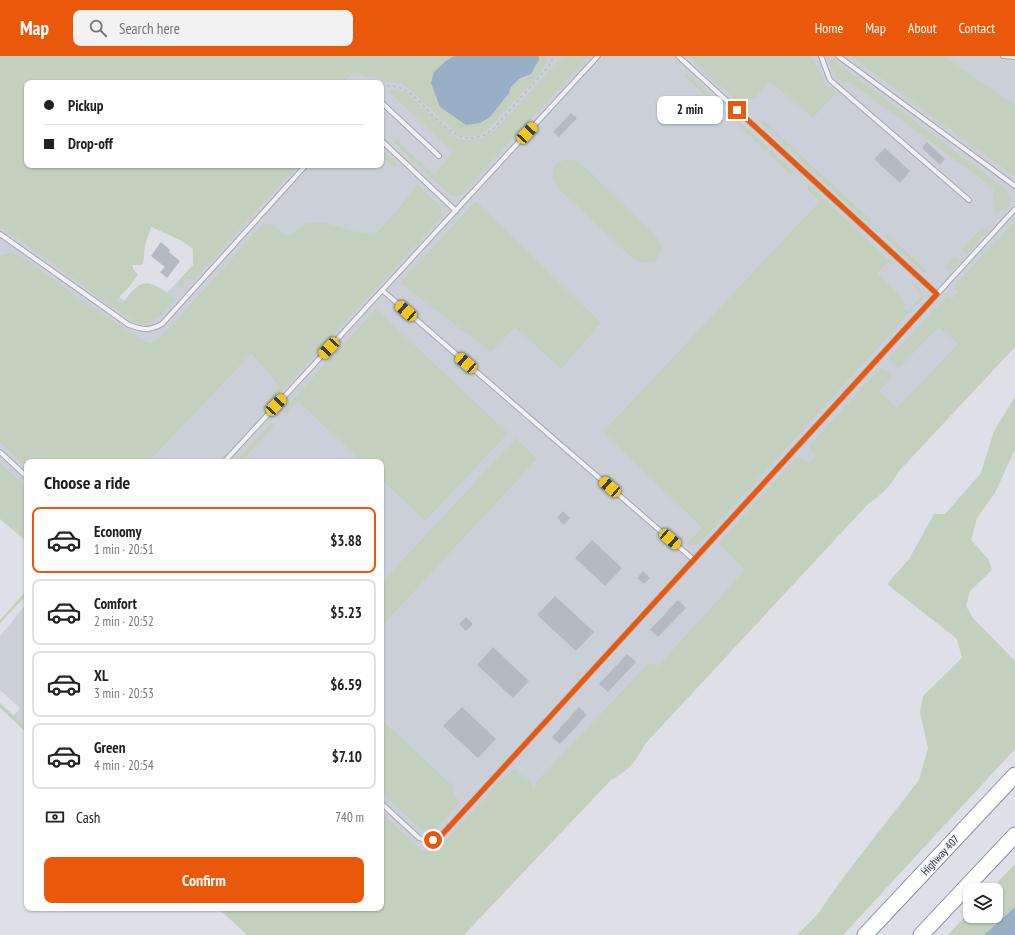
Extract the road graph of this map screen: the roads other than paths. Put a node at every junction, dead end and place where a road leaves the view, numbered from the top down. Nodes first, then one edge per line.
1 (598, 56) edge
2 (678, 56) edge
3 (821, 56) edge
4 (838, 56) edge
5 (1003, 56) edge
6 (1015, 57) edge
7 (384, 105) edge
8 (384, 143) edge
9 (439, 156) dead end
10 (303, 168) edge
11 (1015, 186) edge
12 (969, 200) dead end
13 (1015, 209) edge
14 (456, 210) junction
15 (0, 234) edge
16 (382, 290) junction
17 (937, 294) junction
18 (0, 452) edge
19 (227, 459) edge
20 (24, 474) edge
21 (694, 560) junction
22 (1015, 775) edge
23 (384, 806) edge
24 (1015, 835) edge
25 (865, 935) edge
26 (922, 935) edge

1 - 14 lane
2 - 17 lane
3 - 12 lane
4 - 11 lane
5 - 6 lane
7 - 9 lane
8 - 14 lane
10 - 15 lane
13 - 17 lane
14 - 16 lane
16 - 19 lane
16 - 21 lane
17 - 21 lane
18 - 20 lane
21 - 23 lane
22 - 25 highway, Highway 407
24 - 26 highway

